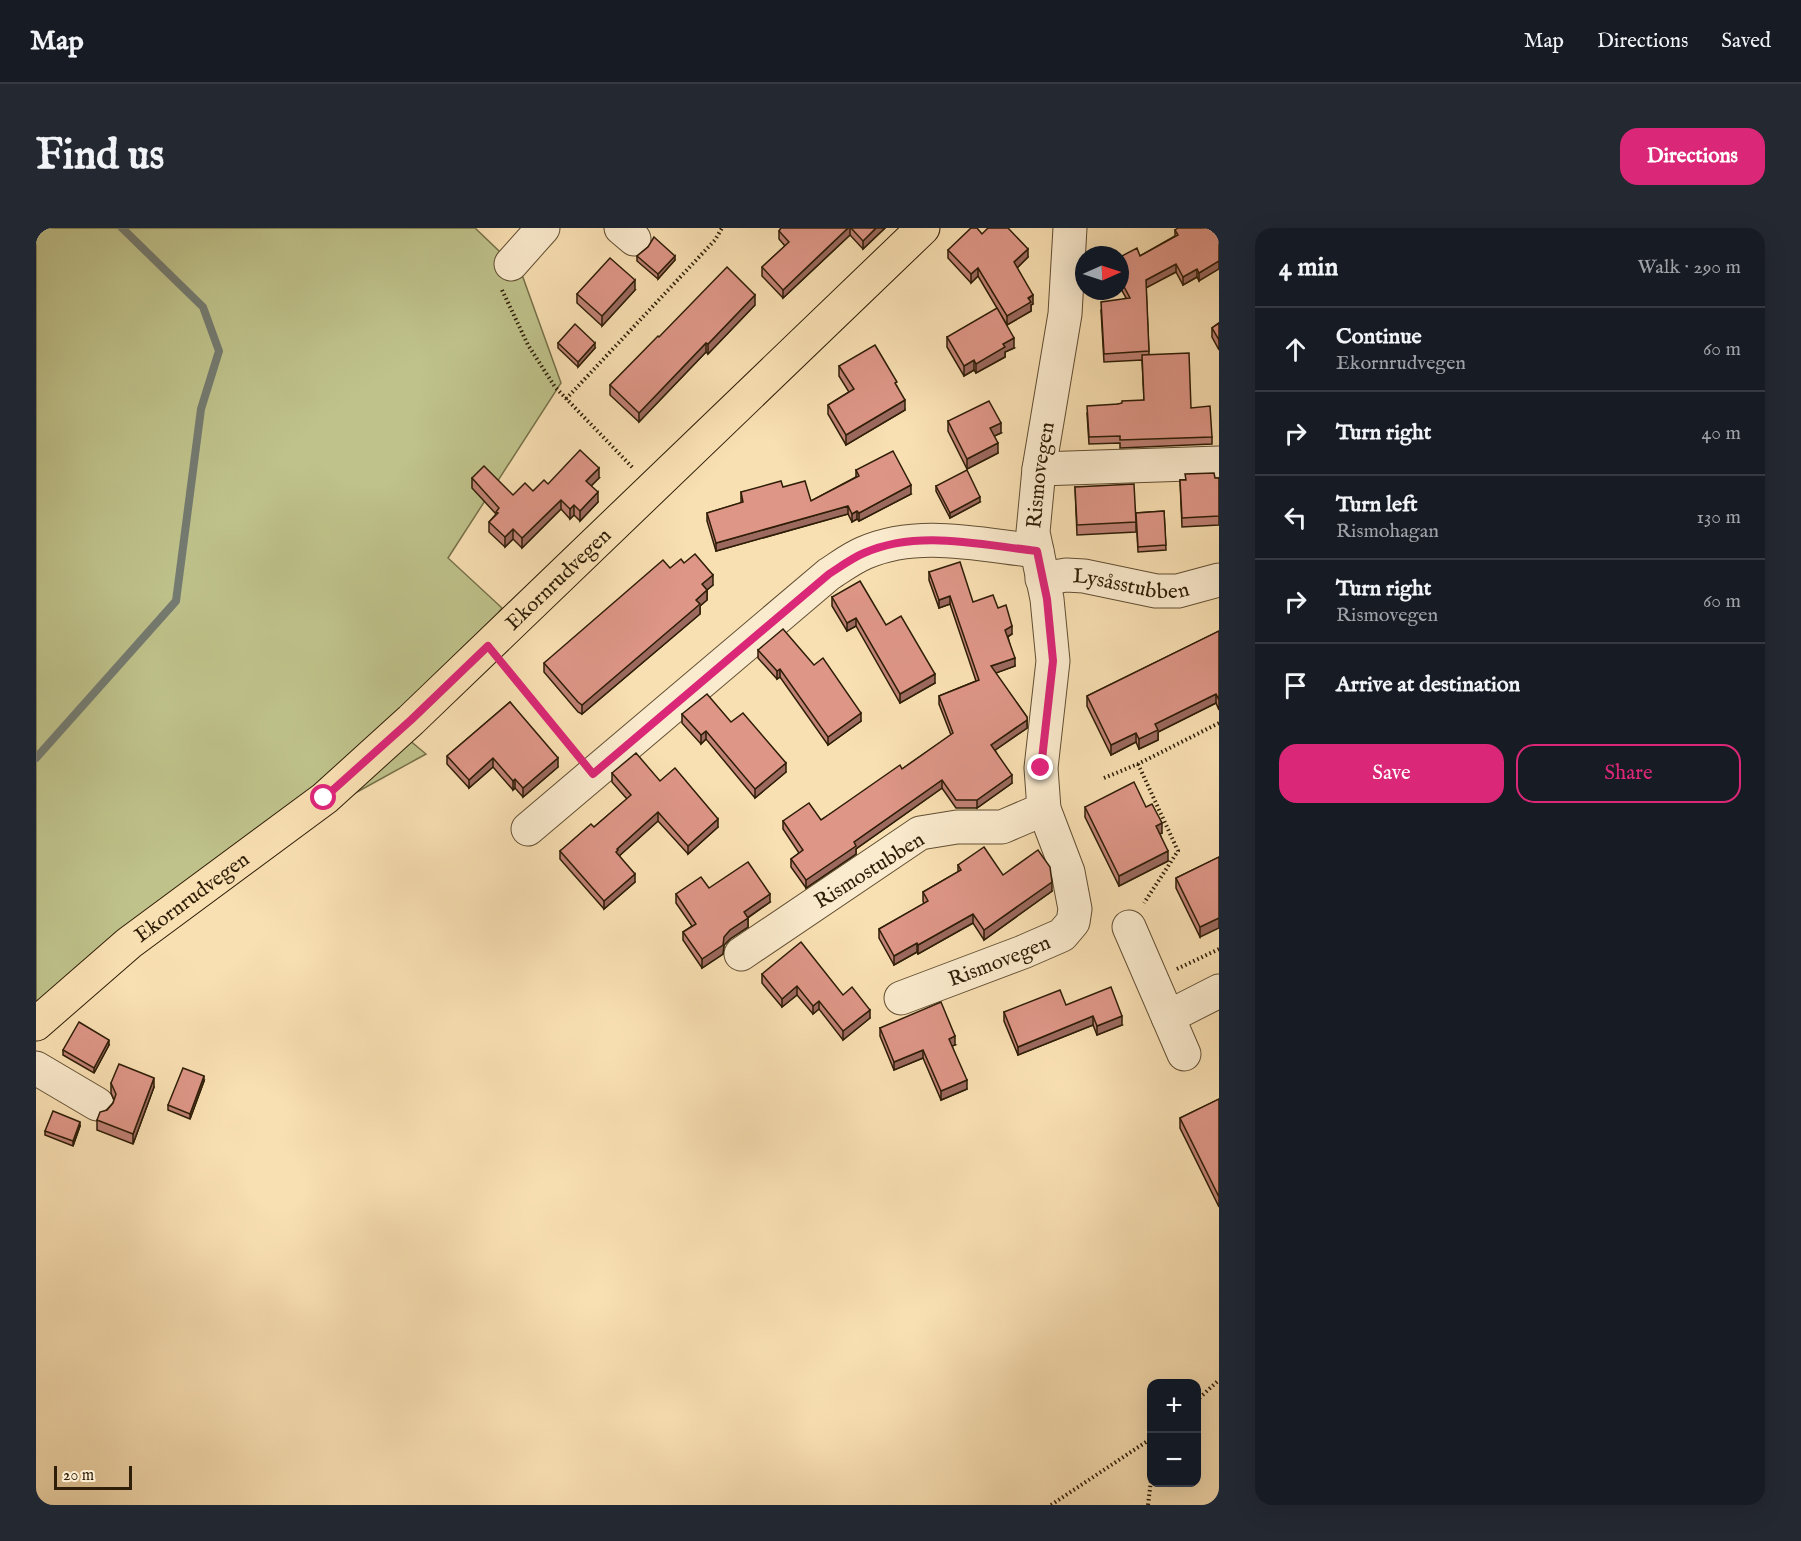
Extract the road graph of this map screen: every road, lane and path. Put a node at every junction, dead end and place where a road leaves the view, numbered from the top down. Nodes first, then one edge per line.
1 (543, 228) edge
2 (722, 228) edge
3 (923, 228) edge
4 (1070, 228) edge
5 (511, 264) joint
6 (566, 399) junction
7 (1219, 463) edge
8 (1039, 469) junction
9 (652, 488) junction
10 (1040, 565) junction
11 (1219, 580) edge
12 (488, 646) junction
13 (1219, 723) edge
14 (1138, 764) junction
15 (593, 774) junction
16 (1104, 778) dead end
17 (1044, 809) junction
18 (528, 829) dead end
19 (1129, 927) joint
20 (1219, 949) edge
21 (741, 954) dead end
22 (1152, 981) junction
23 (1219, 991) edge
24 (901, 998) dead end
25 (1168, 1017) junction
26 (36, 1024) edge
27 (1184, 1054) dead end
28 (36, 1068) edge
29 (97, 1104) dead end
30 (1219, 1380) edge
31 (1201, 1397) edge
32 (1147, 1441) edge
33 (1150, 1487) edge
34 (1052, 1505) edge
35 (1148, 1505) edge

1 - 5 street
2 - 6 path
3 - 9 main road, Ekornrudvegen
4 - 8 street, Rismovegen
5 - 6 path
6 - 9 path
7 - 8 street
8 - 10 street, Rismovegen
9 - 12 main road, Ekornrudvegen
10 - 11 street, Lysåsstubben
10 - 15 street, Lysåsstubben
10 - 17 street, Rismovegen
12 - 15 path
12 - 26 main road, Ekornrudvegen
13 - 14 path
14 - 16 path
14 - 19 path
15 - 18 street, Lysåsstubben
17 - 21 street, Rismostubben
17 - 24 street, Rismovegen
19 - 22 street
20 - 22 path
22 - 25 street
23 - 25 street
25 - 27 street
28 - 29 street
30 - 31 path
32 - 34 path
33 - 35 path

